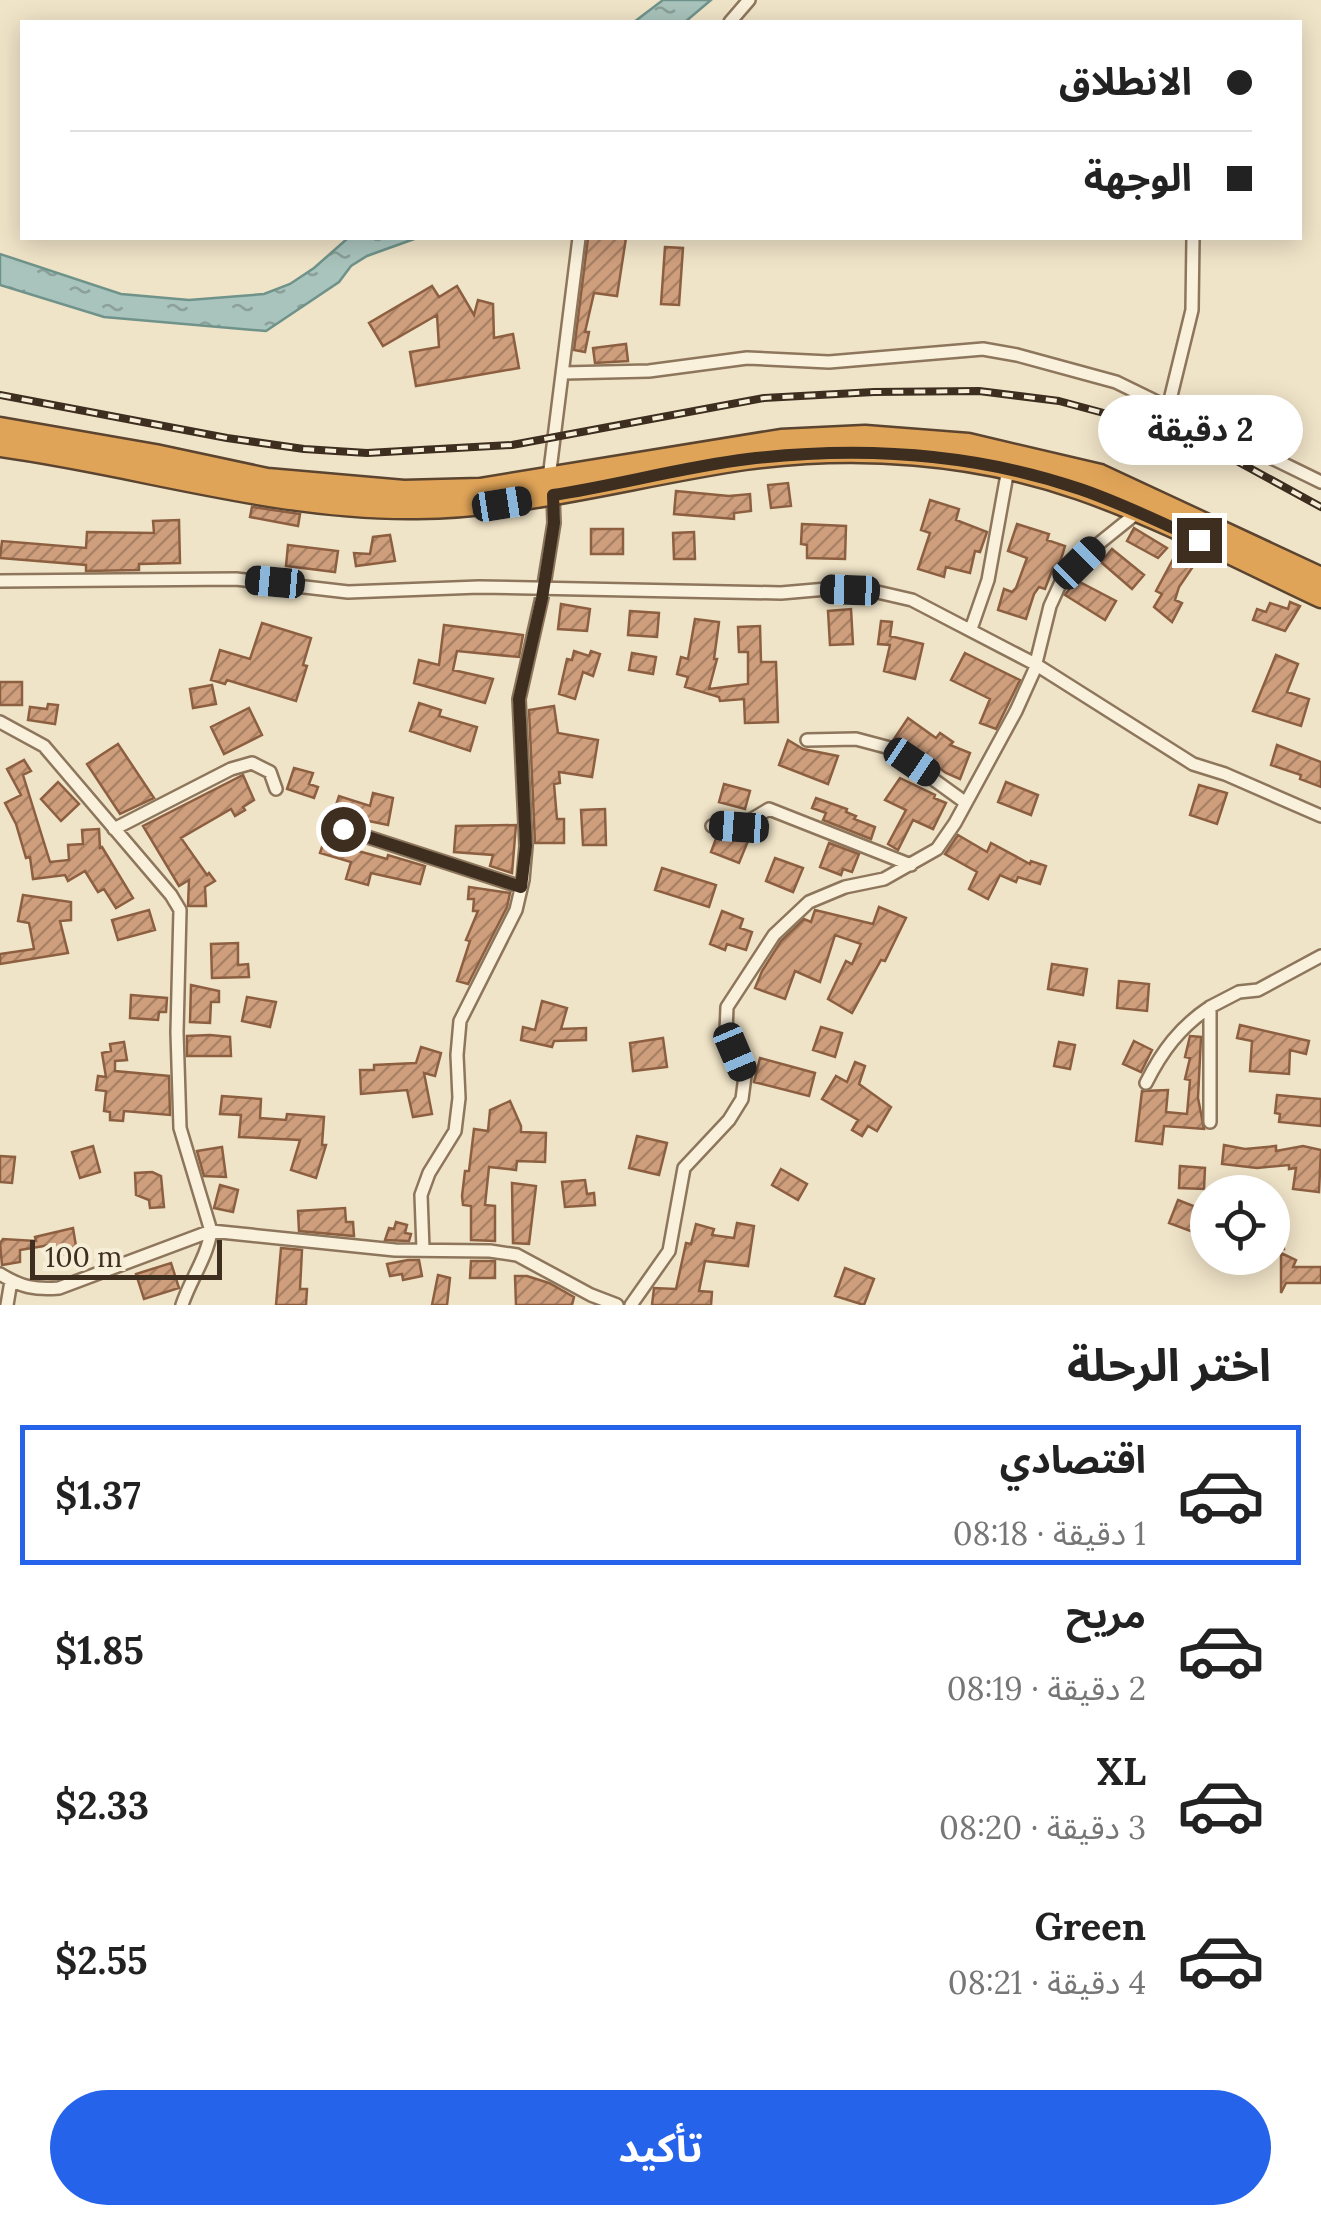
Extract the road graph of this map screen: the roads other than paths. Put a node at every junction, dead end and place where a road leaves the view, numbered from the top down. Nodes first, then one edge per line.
1 (749, 0) edge
2 (732, 20) edge
3 (579, 240) edge
4 (1193, 240) edge
5 (564, 373) junction
6 (1168, 408) junction
7 (0, 428) edge
8 (0, 446) edge
9 (1008, 469) junction
10 (1321, 482) edge
11 (551, 487) junction
12 (1138, 512) junction
13 (1321, 578) edge
14 (0, 581) edge
15 (543, 589) junction
16 (1321, 597) edge
17 (970, 629) junction
18 (1036, 664) junction
19 (0, 722) edge
20 (807, 740) dead end
21 (276, 789) dead end
22 (966, 802) junction
23 (1321, 816) edge
24 (712, 826) dead end
25 (114, 829) junction
26 (343, 829) dead end
27 (911, 865) junction
28 (521, 887) junction
29 (1321, 956) edge
30 (1210, 1007) junction
31 (1146, 1083) dead end
32 (1210, 1122) dead end
33 (210, 1232) junction
34 (423, 1249) junction
35 (6, 1278) edge
36 (7, 1305) edge
37 (182, 1305) edge
38 (617, 1305) edge
39 (632, 1305) edge

1 - 2 street
3 - 5 street
4 - 6 street
5 - 6 street
5 - 11 street
6 - 10 street
7 - 11 highway
8 - 11 highway
9 - 11 highway
9 - 12 highway
9 - 17 street
11 - 13 highway
11 - 15 street
12 - 16 highway
12 - 18 street
14 - 15 street
15 - 17 street
15 - 28 street
17 - 18 street
18 - 22 street
18 - 23 street
19 - 25 street
20 - 22 street
21 - 25 street
22 - 27 street
24 - 27 street
25 - 33 street
26 - 28 street
27 - 39 street
28 - 34 street
29 - 30 street
30 - 31 street
30 - 32 street
33 - 34 street
33 - 35 street
33 - 37 street
34 - 38 street
35 - 36 street

